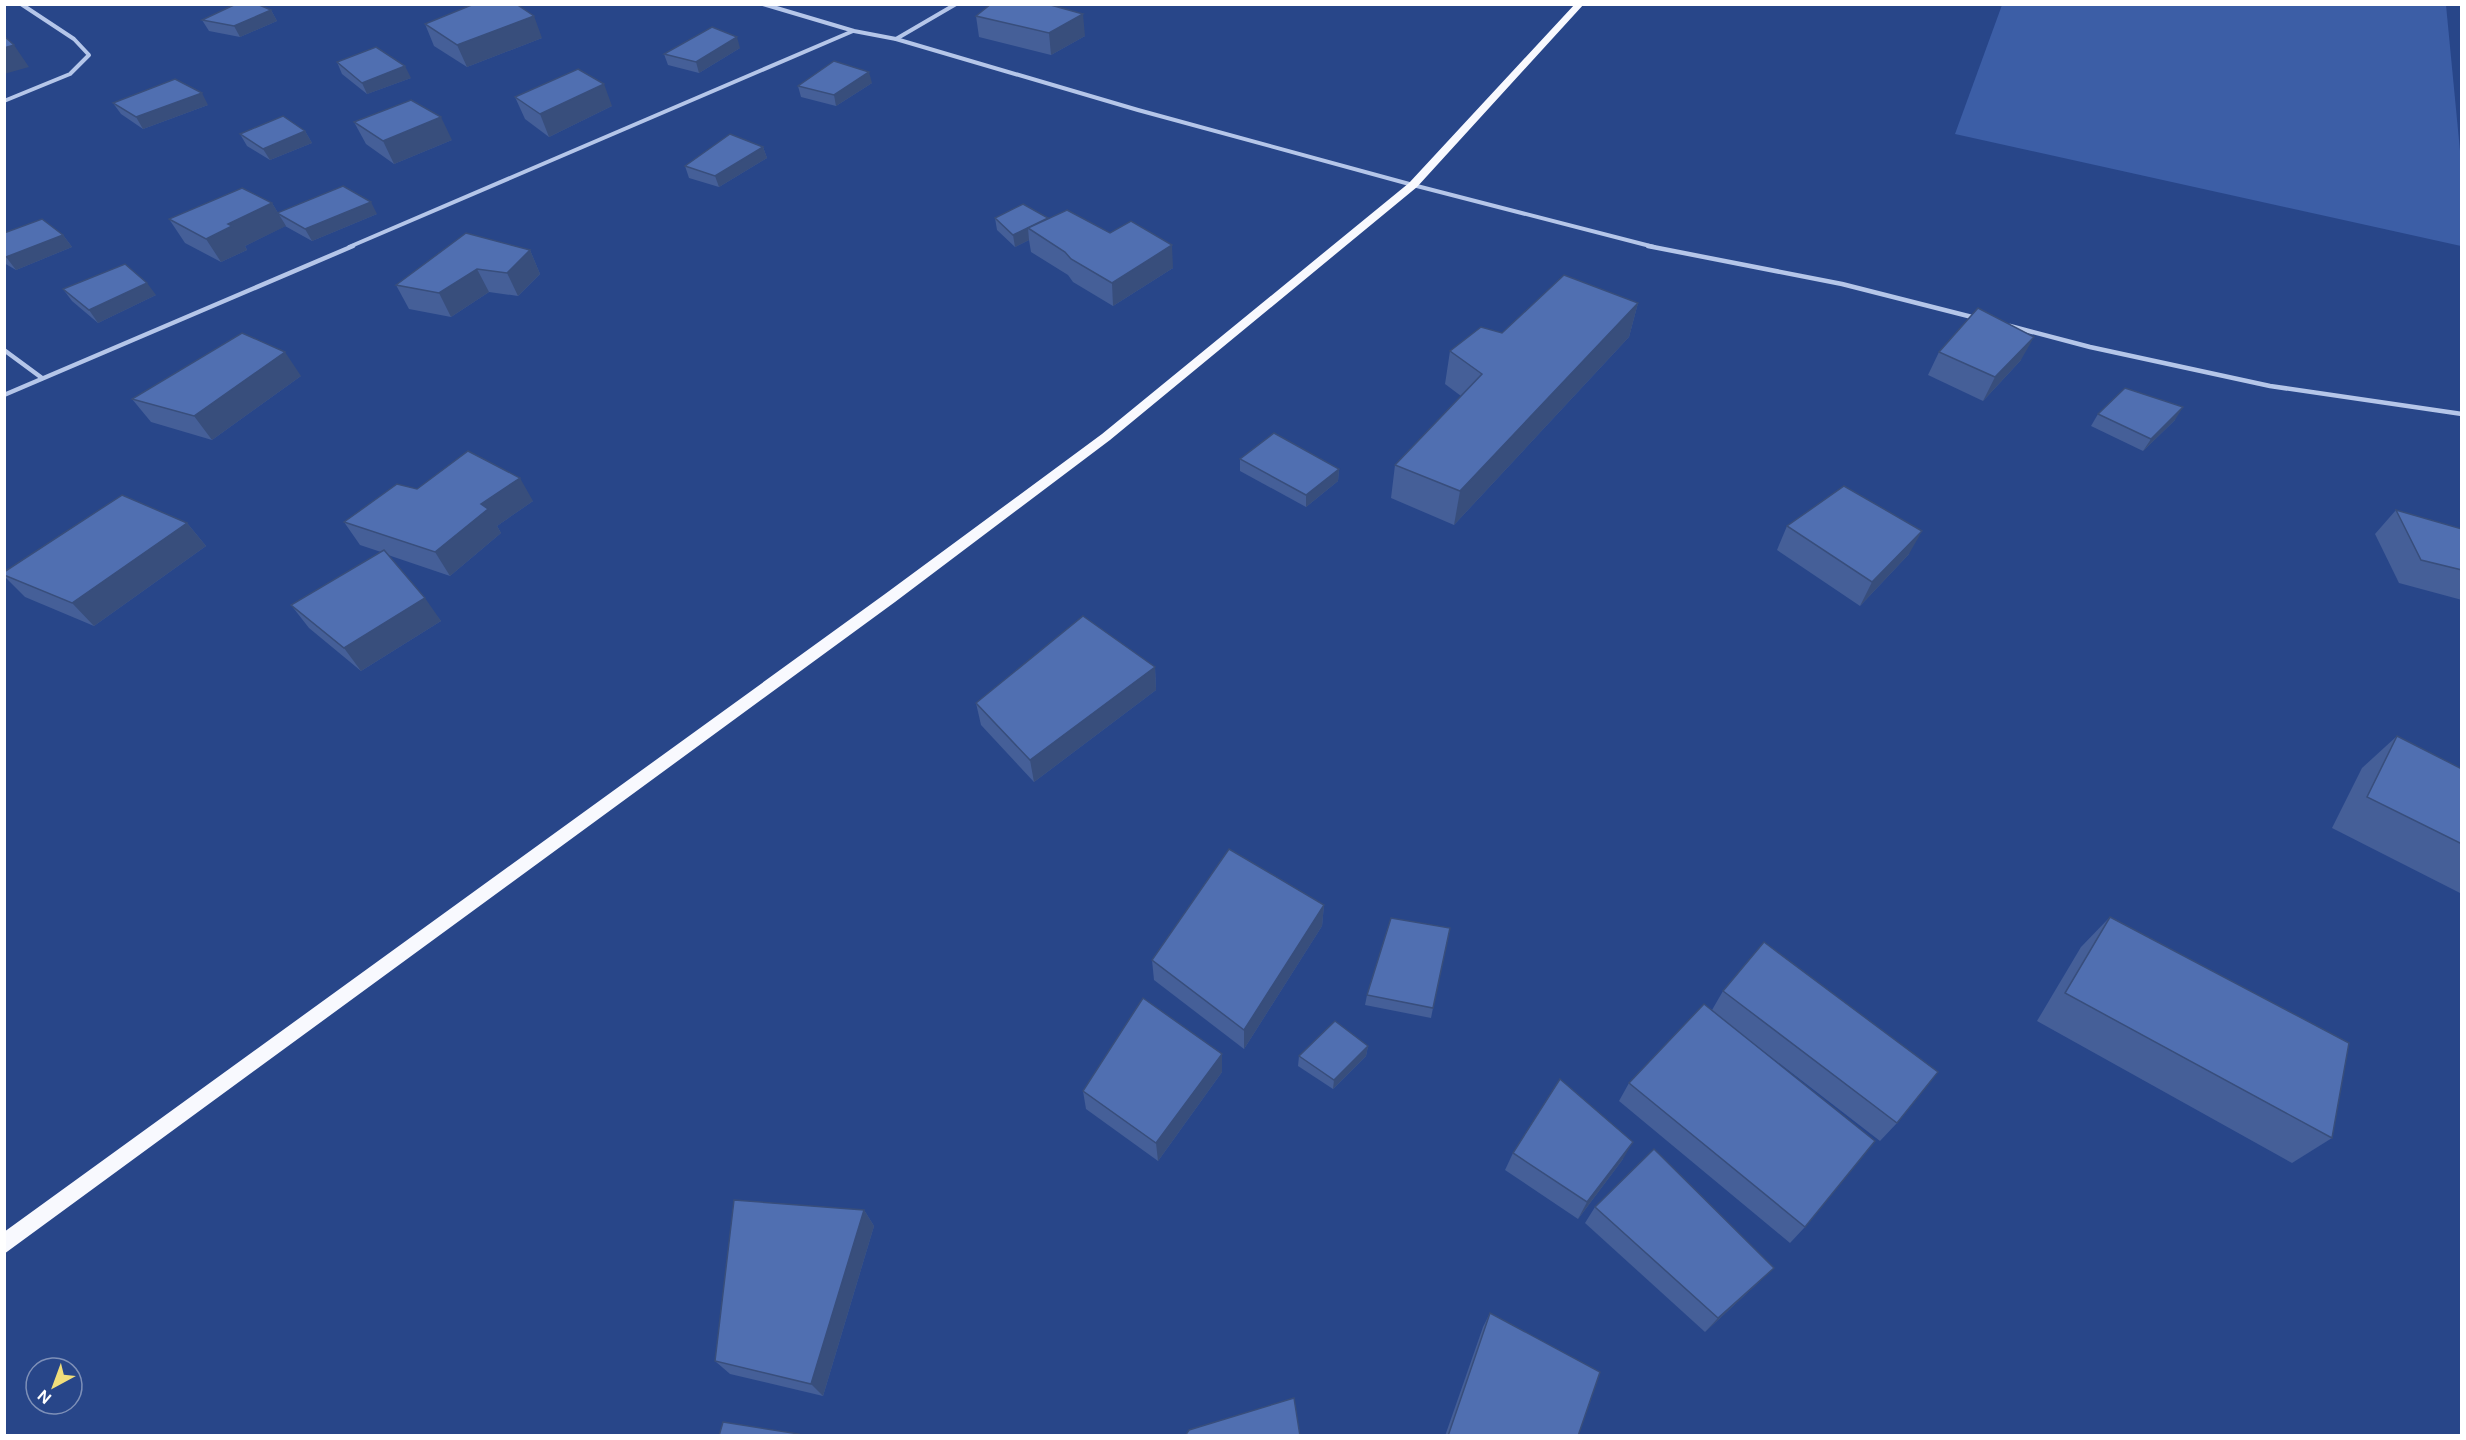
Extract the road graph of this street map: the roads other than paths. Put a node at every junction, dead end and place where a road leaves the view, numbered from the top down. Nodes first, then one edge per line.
1 (21, 4) edge
2 (763, 4) edge
3 (956, 4) edge
4 (1580, 4) edge
5 (855, 31) junction
6 (896, 39) junction
7 (4, 101) edge
8 (1413, 185) junction
9 (1977, 318) edge
10 (2000, 324) edge
11 (4, 350) edge
12 (42, 378) junction
13 (4, 395) edge
14 (2462, 414) edge
15 (4, 1244) edge

1 - 7 street
2 - 5 street
3 - 6 street
4 - 8 main road
5 - 6 street
5 - 12 street
6 - 8 street
8 - 9 street
8 - 15 main road
10 - 14 street
11 - 12 street
12 - 13 street

